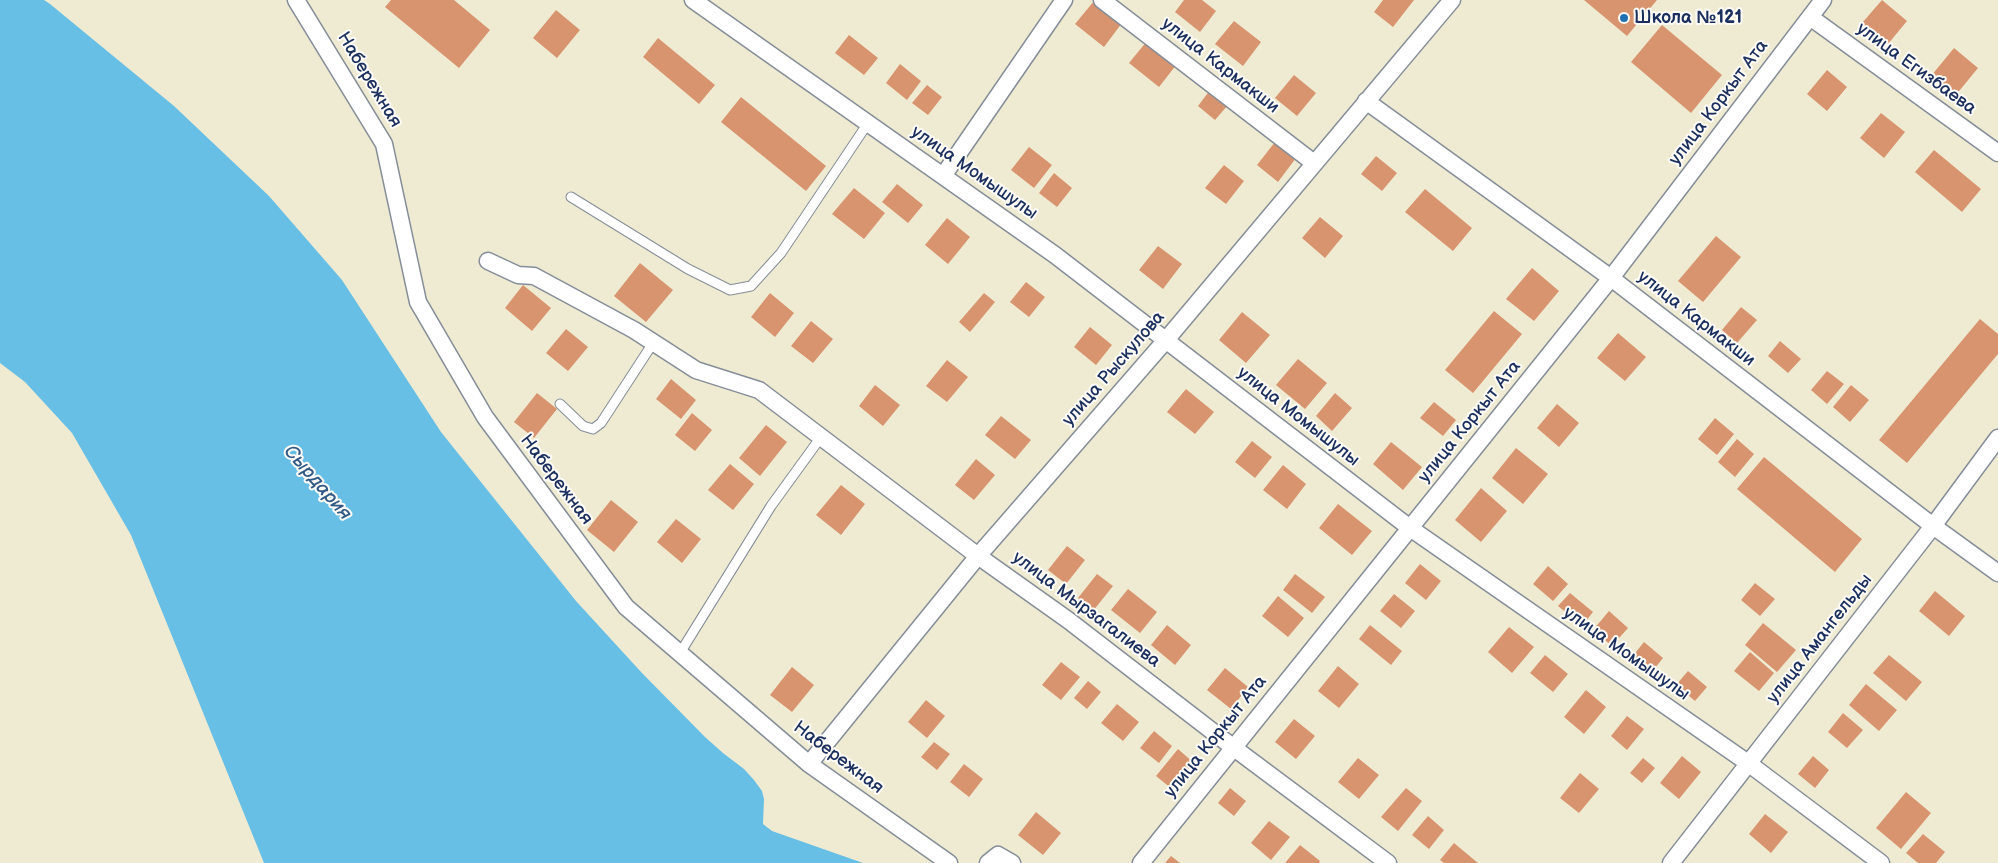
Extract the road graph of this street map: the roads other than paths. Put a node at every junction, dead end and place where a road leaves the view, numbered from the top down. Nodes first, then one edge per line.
1 (296, 0) edge
2 (693, 0) edge
3 (1064, 0) edge
4 (1102, 0) edge
5 (1452, 0) edge
6 (1823, 0) edge
7 (1810, 17) junction
8 (1366, 101) junction
9 (868, 123) junction
10 (1998, 153) edge
11 (1314, 163) junction
12 (943, 176) junction
13 (571, 198) dead end
14 (488, 261) dead end
15 (1611, 278) junction
16 (1166, 340) junction
17 (653, 342) junction
18 (560, 404) dead end
19 (821, 437) junction
20 (1998, 438) edge
21 (1932, 526) junction
22 (1410, 528) junction
23 (978, 556) junction
24 (1998, 573) edge
25 (680, 653) junction
26 (1234, 748) junction
27 (1748, 763) junction
28 (809, 764) junction
29 (949, 863) edge
30 (988, 863) edge
31 (1012, 863) edge
32 (1141, 863) edge
33 (1388, 863) edge
34 (1671, 863) edge
35 (1881, 863) edge

1 - 25 street, Набережная
2 - 9 street, улица Момышулы
3 - 12 street
4 - 11 street, улица Кармакши
5 - 8 street, улица Рыскулова
6 - 7 street, улица Коркыт Ата
7 - 10 street, улица Егизбаева
7 - 15 street, улица Коркыт Ата
8 - 11 street, улица Рыскулова
8 - 15 street, улица Кармакши
9 - 12 street, улица Момышулы
9 - 13 lane
11 - 16 street, улица Рыскулова
12 - 16 street, улица Момышулы
14 - 17 street, улица Мырзагалиева
15 - 21 street, улица Кармакши
15 - 22 street, улица Коркыт Ата
16 - 22 street, улица Момышулы
16 - 23 street, улица Рыскулова
17 - 18 lane
17 - 19 street, улица Мырзагалиева
19 - 23 street, улица Мырзагалиева
19 - 25 lane
20 - 21 street, улица Амангельды
21 - 24 street, улица Кармакши
21 - 27 street, улица Амангельды
22 - 26 street, улица Коркыт Ата
22 - 27 street, улица Момышулы
23 - 26 street, улица Мырзагалиева
23 - 28 street, улица Рыскулова
25 - 28 street, Набережная
26 - 32 street, улица Коркыт Ата
26 - 33 street, улица Мырзагалиева
27 - 34 street, улица Амангельды
27 - 35 street, улица Момышулы
28 - 29 street, Набережная
30 - 31 street

